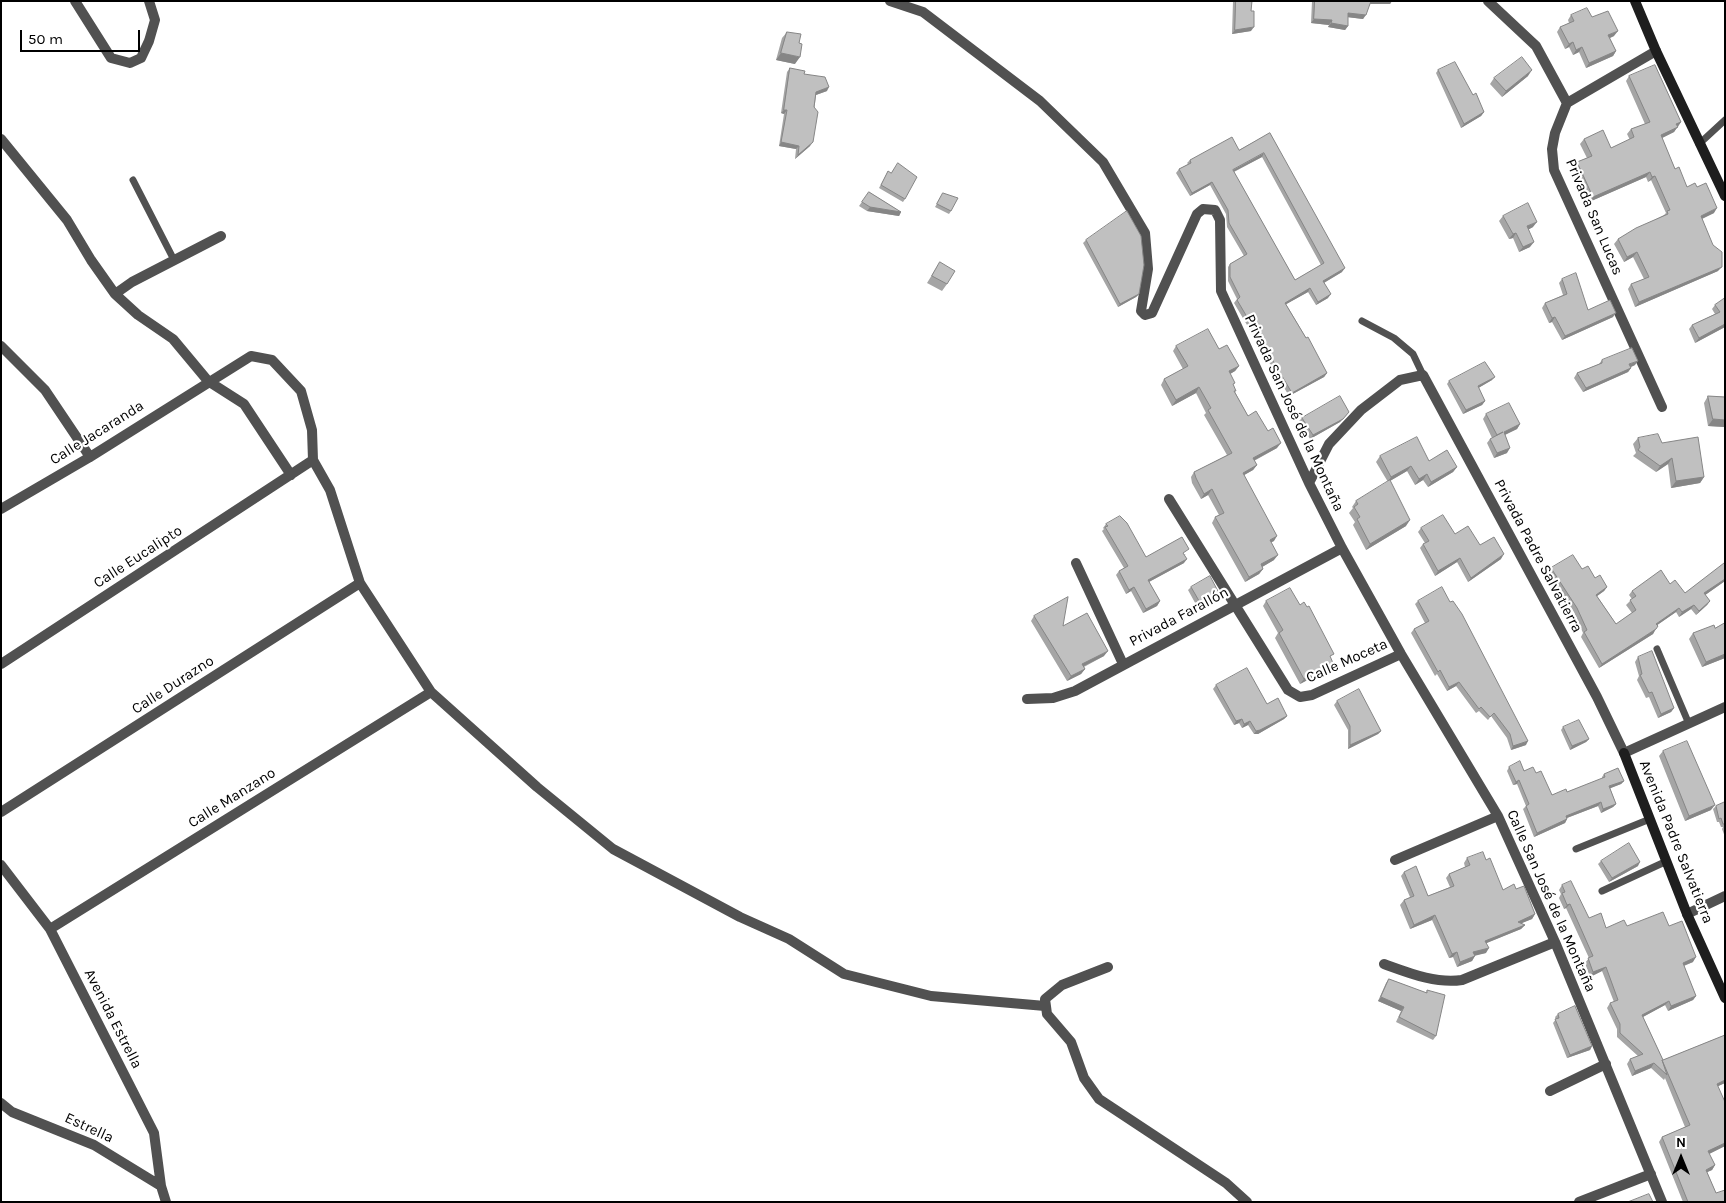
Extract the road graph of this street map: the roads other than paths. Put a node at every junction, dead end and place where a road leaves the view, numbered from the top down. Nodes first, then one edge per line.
1 (75, 1) edge
2 (149, 1) edge
3 (890, 1) edge
4 (1488, 1) edge
5 (1635, 1) edge
6 (1656, 51) junction
7 (1567, 104) junction
8 (1725, 120) edge
9 (1, 138) edge
10 (1699, 144) junction
11 (133, 180) dead end
12 (1725, 196) edge
13 (220, 236) dead end
14 (174, 260) junction
15 (115, 294) junction
16 (1362, 321) dead end
17 (1, 346) edge
18 (1423, 376) junction
19 (208, 381) junction
20 (1662, 407) dead end
21 (90, 457) junction
22 (313, 460) junction
23 (291, 475) junction
24 (1309, 483) junction
25 (1169, 499) dead end
26 (1, 509) edge
27 (1342, 548) junction
28 (1076, 562) dead end
29 (360, 583) junction
30 (1234, 605) junction
31 (1657, 649) dead end
32 (1401, 654) junction
33 (1, 664) edge
34 (1123, 664) junction
35 (431, 692) junction
36 (1027, 699) dead end
37 (1725, 707) edge
38 (1689, 724) junction
39 (1624, 753) junction
40 (1, 812) edge
41 (1498, 816) junction
42 (1650, 819) junction
43 (1576, 849) dead end
44 (1395, 860) dead end
45 (1667, 861) junction
46 (1, 864) edge
47 (1602, 891) dead end
48 (1725, 896) edge
49 (1688, 914) junction
50 (50, 929) junction
51 (1554, 942) junction
52 (1384, 964) dead end
53 (1108, 967) dead end
54 (1725, 998) edge
55 (1045, 1006) junction
56 (1606, 1064) junction
57 (1550, 1091) dead end
58 (1, 1103) edge
59 (1651, 1174) junction
60 (161, 1186) junction
61 (166, 1202) edge
62 (1247, 1202) edge
63 (1578, 1202) edge
64 (1662, 1202) edge

1 - 2 street
3 - 24 street, Privada San José de la Montaña
4 - 7 street
5 - 6 street
6 - 7 street
6 - 10 street
7 - 20 street, Privada San Lucas
8 - 10 lane
9 - 15 street
10 - 12 street
11 - 14 lane
13 - 14 street
14 - 15 street
15 - 19 street
16 - 18 lane
17 - 21 street
18 - 24 street
18 - 39 street, Privada Padre Salvatierra
19 - 21 street, Calle Jacaranda
19 - 22 street, Calle Jacaranda
19 - 23 street
21 - 26 street, Calle Jacaranda
22 - 23 street, Calle Eucalipto
22 - 29 street
23 - 33 street, Calle Eucalipto
24 - 27 street, Privada San José de la Montaña
25 - 30 street
27 - 30 street, Privada Farallón
27 - 32 street, Calle San José de la Montaña
28 - 34 street
29 - 35 street
29 - 40 street, Calle Durazno
30 - 32 street, Calle Moceta
30 - 34 street, Privada Farallón
31 - 38 lane
32 - 41 street, Calle San José de la Montaña
34 - 36 street, Privada Farallón
35 - 50 street, Calle Manzano
35 - 55 street
37 - 38 street
38 - 39 street
39 - 42 street, Avenida Padre Salvatierra
41 - 44 street
41 - 51 street, Calle San José de la Montaña
42 - 43 lane
42 - 45 street, Avenida Padre Salvatierra
45 - 47 lane
45 - 49 street, Avenida Padre Salvatierra
46 - 50 street, Avenida Estrella
48 - 49 street
49 - 54 street, Avenida Padre Salvatierra
50 - 60 street, Avenida Estrella
51 - 52 street
51 - 56 street, Calle San José de la Montaña
53 - 55 street
55 - 62 street
56 - 57 street
56 - 59 street, Calle San José de la Montaña
58 - 60 street, Estrella
59 - 63 street
59 - 64 street, Calle San José de la Montaña
60 - 61 street, Avenida Estrella

